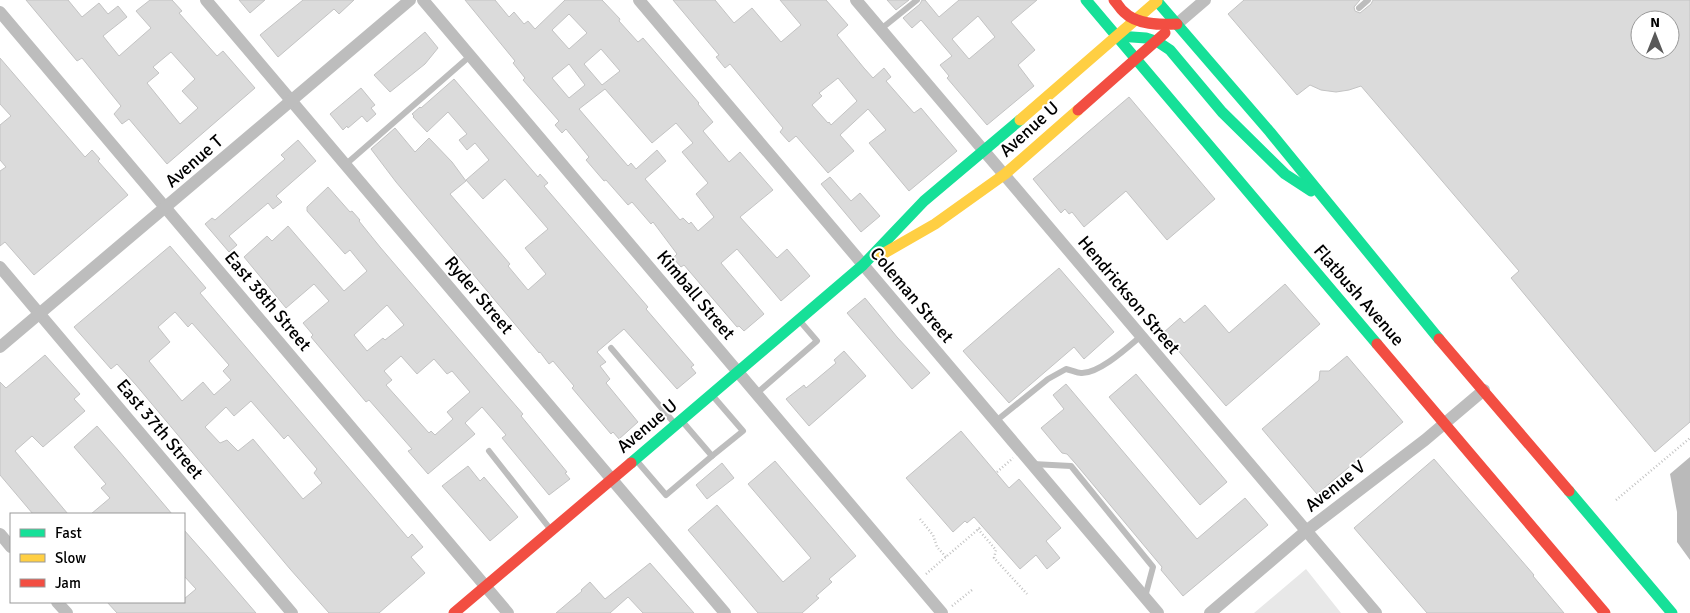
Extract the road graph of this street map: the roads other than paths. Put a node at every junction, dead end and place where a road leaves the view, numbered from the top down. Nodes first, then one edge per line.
1 (206, 0) edge
2 (410, 0) edge
3 (423, 0) edge
4 (639, 0) edge
5 (856, 0) edge
6 (917, 0) edge
7 (1086, 0) edge
8 (1114, 0) edge
9 (1157, 0) edge
10 (1205, 0) edge
11 (1368, 0) edge
12 (1359, 8) dead end
13 (0, 12) edge
14 (1138, 18) junction
15 (1177, 24) junction
16 (881, 29) junction
17 (1118, 36) junction
18 (1156, 40) junction
19 (470, 56) junction
20 (1136, 58) junction
21 (291, 101) junction
22 (984, 150) junction
23 (345, 164) junction
24 (1004, 174) junction
25 (1325, 199) junction
26 (166, 208) junction
27 (863, 265) junction
28 (0, 267) edge
29 (40, 314) junction
30 (799, 320) junction
31 (1141, 336) junction
32 (0, 347) edge
33 (611, 348) dead end
34 (738, 372) junction
35 (1484, 390) junction
36 (712, 394) junction
37 (756, 394) junction
38 (996, 421) junction
39 (679, 422) junction
40 (1444, 423) junction
41 (488, 451) dead end
42 (712, 456) junction
43 (635, 459) junction
44 (1032, 464) junction
45 (612, 479) junction
46 (552, 531) junction
47 (1306, 531) junction
48 (0, 534) edge
49 (10, 546) edge
50 (486, 587) junction
51 (1145, 597) junction
52 (59, 603) edge
53 (946, 610) edge
54 (67, 613) edge
55 (292, 613) edge
56 (454, 613) edge
57 (508, 613) edge
58 (725, 613) edge
59 (1158, 613) edge
60 (1210, 613) edge
61 (1376, 613) edge
62 (1605, 613) edge
63 (1672, 613) edge

1 - 21 street, Ryder Street
2 - 21 street, Avenue T
3 - 19 street, Kimball Street
4 - 27 street, Coleman Street
5 - 16 street, Hendrickson Street
6 - 16 lane
7 - 17 main road, Flatbush Avenue
8 - 14 main road
9 - 14 main road, Avenue U
9 - 15 main road, Flatbush Avenue
10 - 15 street, Avenue U
11 - 12 lane
13 - 26 street, East 38th Street
14 - 15 main road
14 - 17 main road, Avenue U
15 - 18 main road, Avenue U
15 - 25 main road, Flatbush Avenue
16 - 22 street, Hendrickson Street
17 - 18 main road
17 - 20 main road, Flatbush Avenue
17 - 22 main road, Avenue U
18 - 20 main road, Avenue U
18 - 25 main road
19 - 23 lane
19 - 34 street, Kimball Street
20 - 24 main road, Avenue U
20 - 40 main road, Flatbush Avenue
21 - 23 street, Ryder Street
21 - 26 street, Avenue T
22 - 24 street, Hendrickson Street
22 - 27 main road, Avenue U
23 - 45 street, Ryder Street
24 - 27 main road, Avenue U
24 - 31 street, Hendrickson Street
25 - 35 main road, Flatbush Avenue
26 - 29 street, Avenue T
26 - 50 street, East 38th Street
27 - 30 main road, Avenue U
27 - 38 street, Coleman Street
28 - 29 street, East 37th Street
29 - 32 street, Avenue T
29 - 55 street, East 37th Street
30 - 34 main road, Avenue U
30 - 37 lane
31 - 38 lane
31 - 47 street, Hendrickson Street
33 - 39 lane
34 - 36 main road, Avenue U
34 - 37 street, Kimball Street
35 - 40 street, Avenue V
35 - 63 main road, Flatbush Avenue
36 - 39 main road, Avenue U
36 - 42 lane
37 - 53 street, Kimball Street
38 - 44 street, Coleman Street
39 - 42 lane
39 - 43 main road, Avenue U
40 - 47 street, Avenue V
40 - 62 main road, Flatbush Avenue
41 - 46 lane
42 - 43 lane
43 - 45 main road, Avenue U
44 - 51 street, Coleman Street
44 - 51 lane
45 - 46 main road, Avenue U
45 - 58 street, Ryder Street
46 - 50 main road, Avenue U
47 - 60 street, Avenue V
47 - 61 street, Hendrickson Street
48 - 49 street
50 - 56 main road, Avenue U
50 - 57 street, East 38th Street
51 - 59 street, Coleman Street
52 - 54 street

